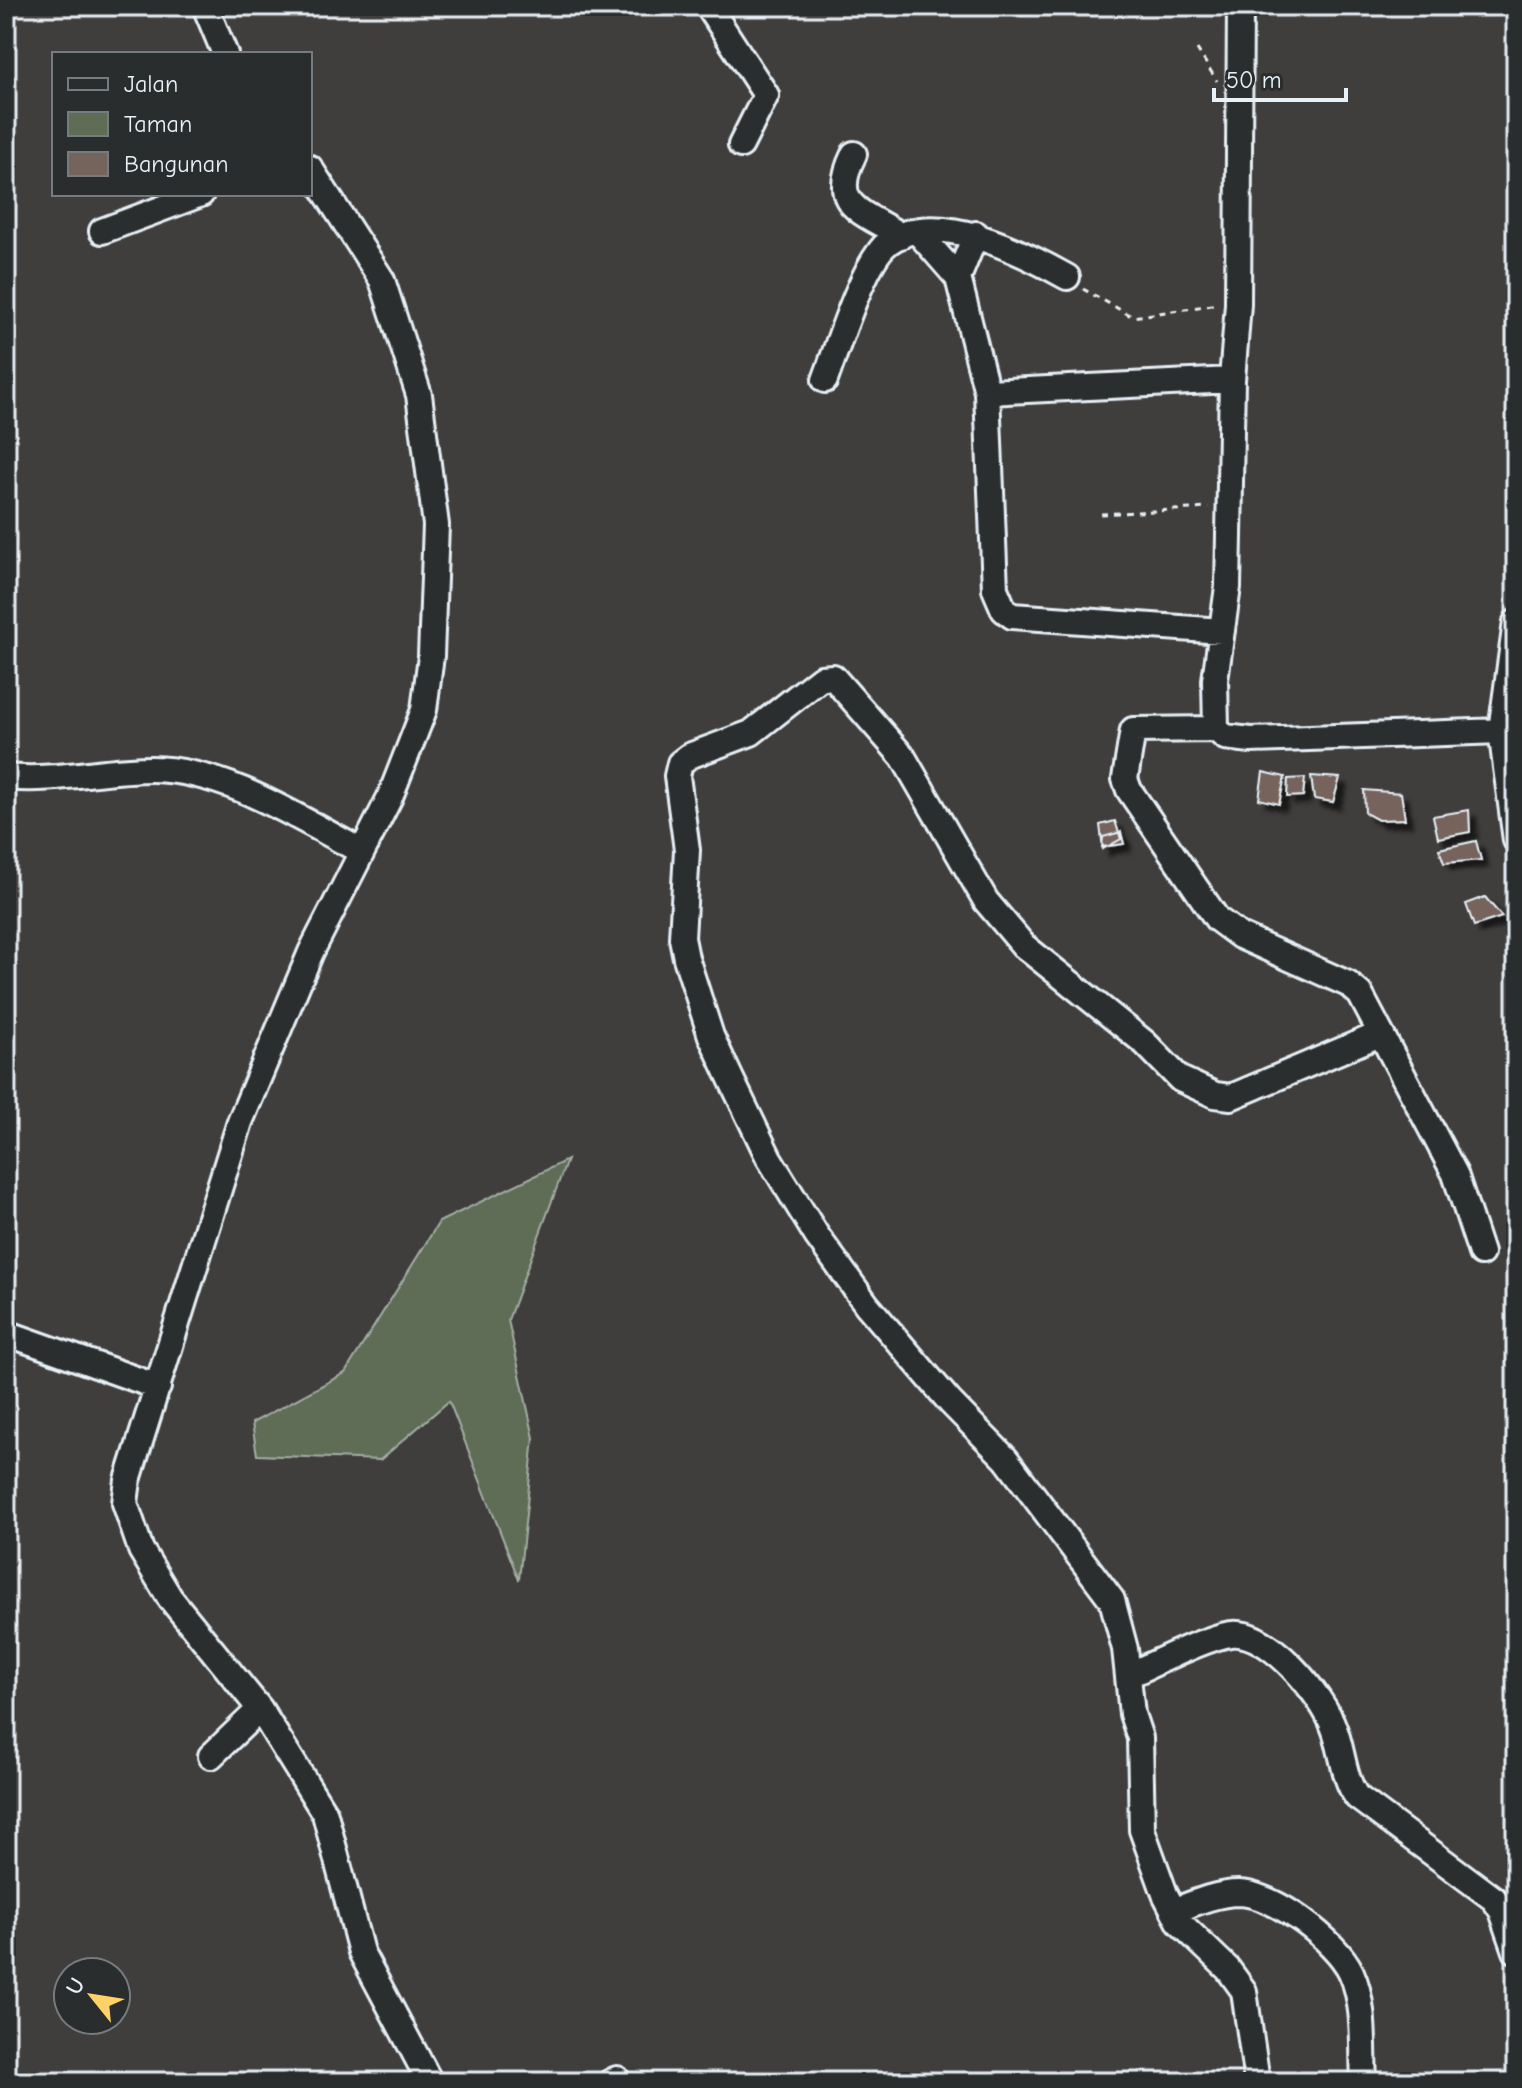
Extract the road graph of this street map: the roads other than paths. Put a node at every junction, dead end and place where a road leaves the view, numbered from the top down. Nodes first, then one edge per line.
1 (205, 6) edge
2 (708, 6) edge
3 (1240, 6) edge
4 (224, 52) edge
5 (741, 145) dead end
6 (854, 154) dead end
7 (312, 171) edge
8 (196, 196) edge
9 (102, 231) dead end
10 (909, 234) junction
11 (976, 234) junction
12 (1067, 277) road end
13 (958, 278) junction
14 (825, 380) dead end
15 (1232, 380) junction
16 (987, 392) junction
17 (1516, 622) edge
18 (1222, 631) junction
19 (1216, 729) junction
20 (1501, 731) junction
21 (6, 777) edge
22 (1516, 840) edge
23 (361, 851) junction
24 (1380, 1034) junction
25 (1481, 1253) dead end
26 (6, 1333) edge
27 (158, 1387) junction
28 (1129, 1675) junction
29 (260, 1709) junction
30 (211, 1756) dead end
31 (1174, 1911) junction
32 (1516, 1951) edge
33 (430, 2082) edge
34 (1257, 2082) edge
35 (1364, 2082) edge

1 - 4 street
2 - 5 street
3 - 15 street
6 - 10 street
7 - 23 street
8 - 9 street
10 - 11 street
10 - 13 street
10 - 14 street
11 - 12 street
11 - 13 street
13 - 16 street
15 - 16 street
15 - 18 street
16 - 18 street
17 - 20 street
18 - 19 street
19 - 20 street
19 - 24 street
20 - 22 street
21 - 23 street
23 - 27 street
24 - 25 street
24 - 28 street
26 - 27 street
27 - 29 street
28 - 31 street
28 - 32 street
29 - 30 street
29 - 33 street
31 - 34 street
31 - 35 street

